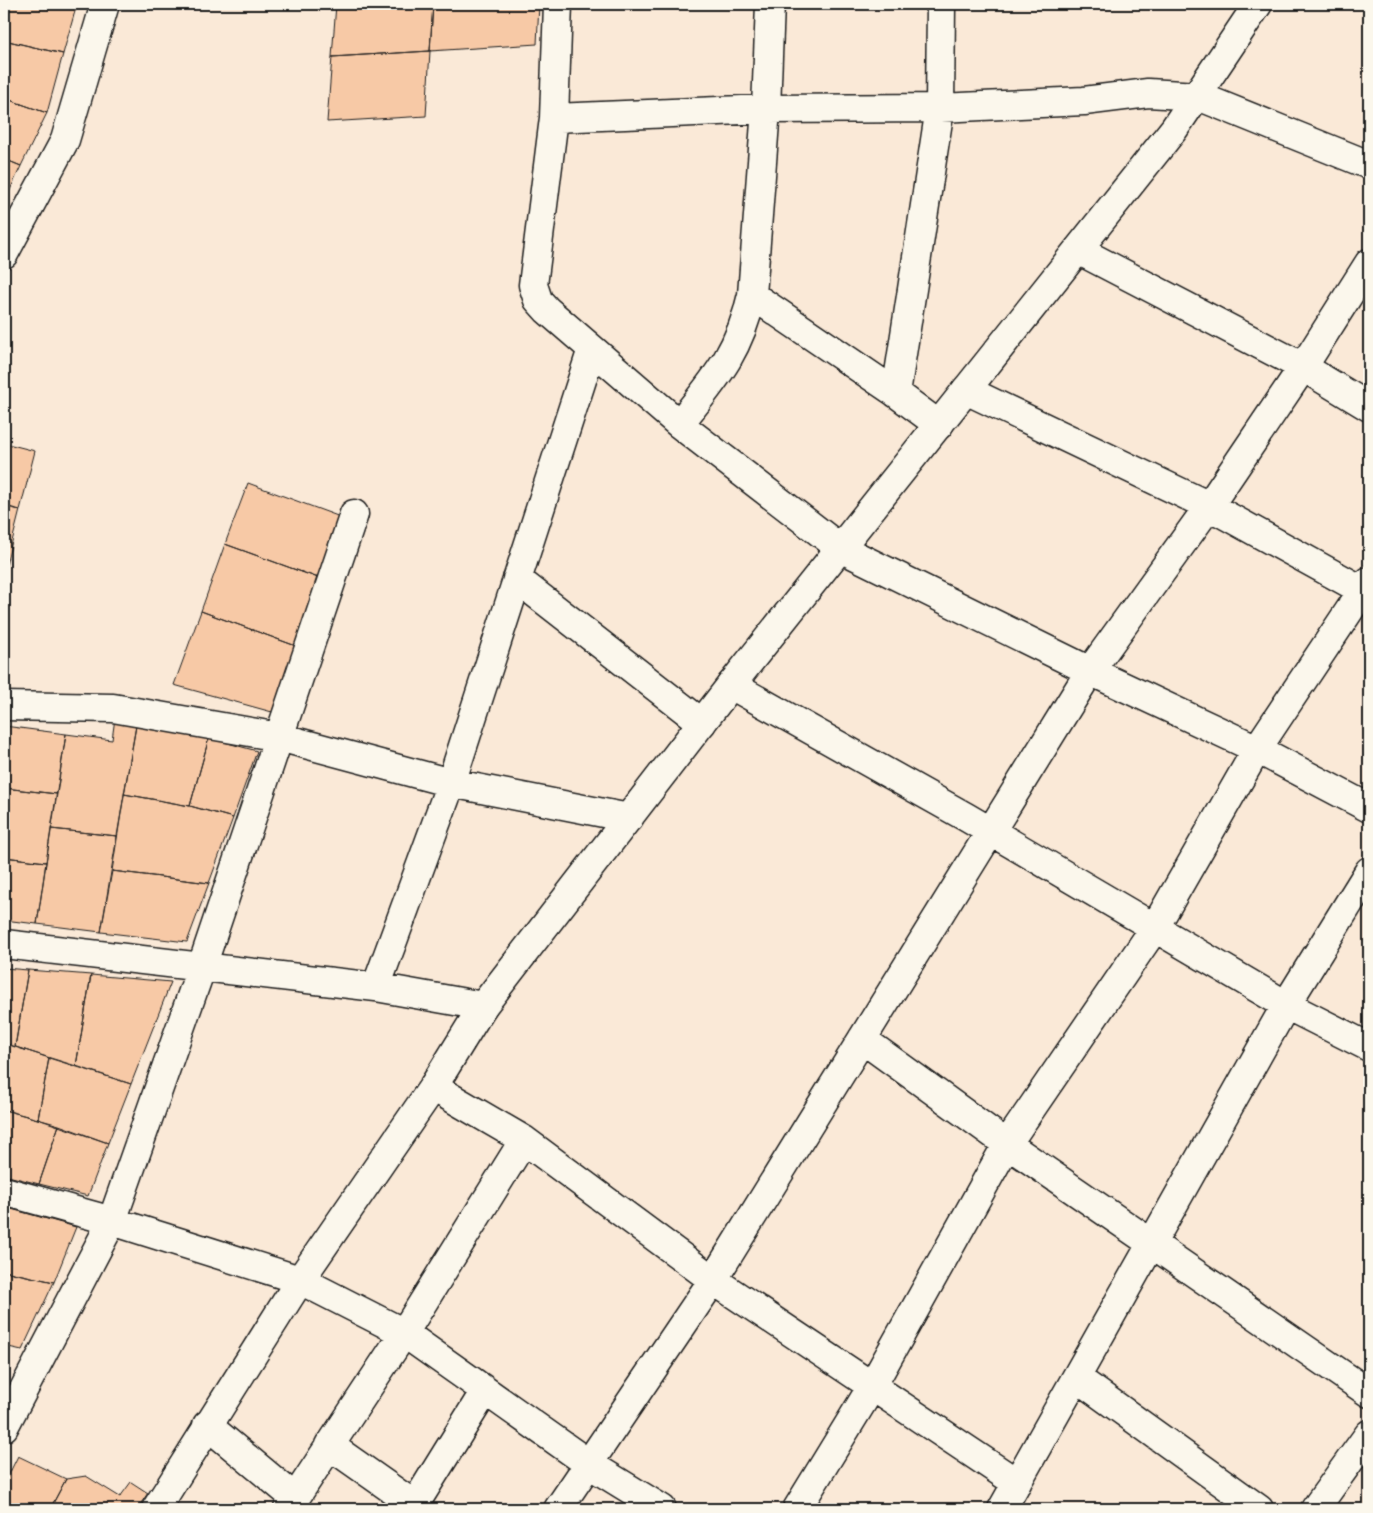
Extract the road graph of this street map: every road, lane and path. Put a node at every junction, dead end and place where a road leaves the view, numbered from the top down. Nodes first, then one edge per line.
1 (105, 4) edge
2 (558, 4) edge
3 (770, 4) edge
4 (941, 4) edge
5 (1258, 4) edge
6 (1198, 96) junction
7 (940, 108) junction
8 (766, 109) junction
9 (554, 118) junction
10 (1369, 165) edge
11 (6, 244) edge
12 (1078, 250) junction
13 (1369, 263) edge
14 (752, 295) junction
15 (592, 349) junction
16 (1303, 367) junction
17 (966, 390) junction
18 (896, 393) junction
19 (1369, 408) edge
20 (679, 424) junction
21 (939, 425) junction
22 (1209, 506) junction
23 (354, 514) dead end
24 (840, 548) junction
25 (517, 579) junction
26 (1367, 589) edge
27 (1090, 671) junction
28 (731, 685) junction
29 (4, 706) edge
30 (702, 723) junction
31 (279, 737) junction
32 (1257, 749) junction
33 (451, 783) junction
34 (1369, 808) edge
35 (629, 818) junction
36 (989, 832) junction
37 (1369, 871) edge
38 (1154, 929) junction
39 (4, 944) edge
40 (202, 966) junction
41 (376, 988) junction
42 (1286, 1005) junction
43 (483, 1006) junction
44 (862, 1039) junction
45 (1369, 1047) edge
46 (433, 1088) junction
47 (524, 1140) junction
48 (1007, 1144) junction
49 (4, 1191) edge
50 (112, 1221) junction
51 (1152, 1244) junction
52 (300, 1280) junction
53 (713, 1280) junction
54 (404, 1334) junction
55 (1077, 1378) junction
56 (871, 1388) junction
57 (485, 1391) junction
58 (1369, 1393) edge
59 (207, 1425) junction
60 (4, 1427) edge
61 (1369, 1434) edge
62 (329, 1445) junction
63 (589, 1464) junction
64 (1017, 1483) junction
65 (292, 1504) edge
66 (415, 1508) edge
67 (156, 1509) edge
68 (558, 1509) edge
69 (662, 1509) edge
70 (797, 1509) edge
71 (1002, 1509) edge
72 (1259, 1509) edge
73 (1316, 1509) edge

1 - 11 street
2 - 9 street
3 - 8 street
4 - 7 street
5 - 6 street
6 - 7 street
6 - 10 street
6 - 12 street
7 - 8 street
7 - 18 street
8 - 9 street
8 - 14 street
9 - 15 street
12 - 16 street
12 - 17 street
13 - 16 street
14 - 18 street
14 - 20 street
15 - 20 street
15 - 25 street
16 - 19 street
16 - 22 street
17 - 21 street
17 - 22 street
18 - 21 street
20 - 24 street
21 - 24 street
22 - 26 street
22 - 27 street
23 - 31 street
24 - 27 street
24 - 28 street
25 - 30 street
25 - 33 street
26 - 32 street
27 - 32 street
27 - 36 street
28 - 30 street
28 - 36 street
29 - 31 street
30 - 35 street
31 - 33 street
31 - 40 street
32 - 34 street
32 - 38 street
33 - 35 street
33 - 41 street
35 - 43 street
36 - 38 street
36 - 44 street
37 - 42 street
38 - 42 street
38 - 48 street
39 - 40 street
40 - 41 street
40 - 50 street
41 - 43 street
42 - 45 street
42 - 51 street
43 - 46 street
44 - 48 street
44 - 53 street
46 - 47 street
46 - 52 street
47 - 53 street
47 - 54 street
48 - 51 street
48 - 56 street
49 - 50 street
50 - 52 street
50 - 60 street
51 - 55 street
51 - 58 street
52 - 54 street
52 - 59 street
53 - 56 street
53 - 63 street
54 - 57 street
54 - 62 street
55 - 64 street
55 - 72 street
56 - 64 street
56 - 70 street
57 - 63 street
57 - 66 street
59 - 65 street
59 - 67 street
61 - 73 street
62 - 65 street
62 - 66 street
63 - 68 street
63 - 69 street
64 - 71 street

